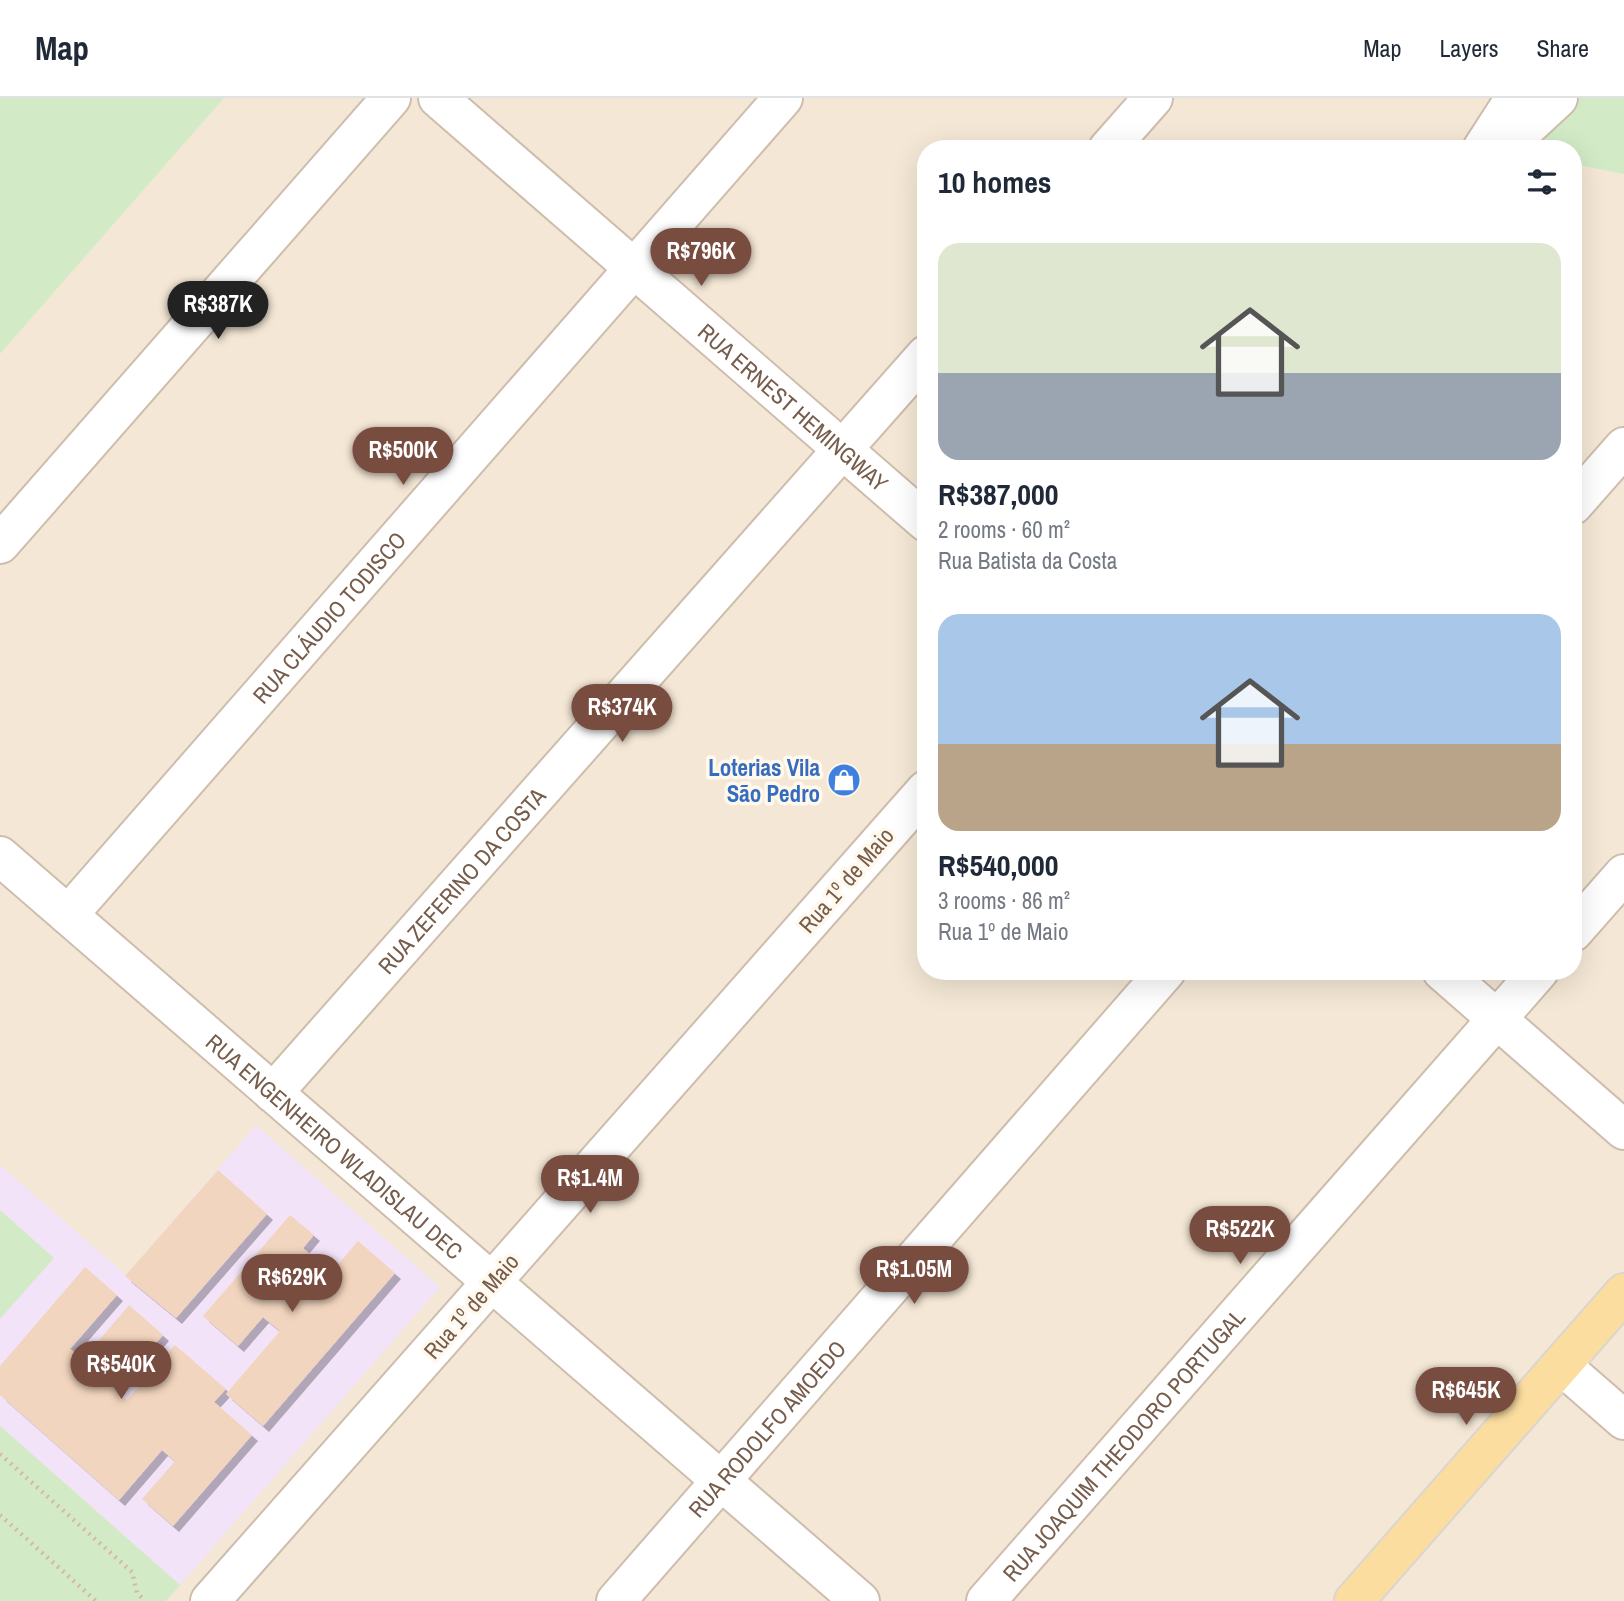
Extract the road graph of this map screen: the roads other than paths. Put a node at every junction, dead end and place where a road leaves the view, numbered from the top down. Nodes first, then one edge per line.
1 (391, 98) edge
2 (438, 98) edge
3 (783, 98) edge
4 (1153, 98) edge
5 (1515, 98) edge
6 (1558, 98) edge
7 (1116, 140) edge
8 (1488, 140) edge
9 (1513, 140) edge
10 (634, 269) junction
11 (917, 365) edge
12 (1624, 447) edge
13 (842, 450) junction
14 (1582, 495) edge
15 (917, 515) edge
16 (0, 544) edge
17 (917, 800) edge
18 (0, 856) edge
19 (1624, 874) edge
20 (68, 915) junction
21 (1582, 922) edge
22 (1158, 980) edge
23 (1452, 980) edge
24 (1531, 980) edge
25 (1497, 1019) junction
26 (273, 1093) junction
27 (1624, 1130) edge
28 (492, 1282) junction
29 (1624, 1293) edge
30 (1561, 1365) junction
31 (1624, 1420) edge
32 (721, 1481) junction
33 (211, 1601) edge
34 (616, 1601) edge
35 (860, 1601) edge
36 (986, 1601) edge
37 (1354, 1601) edge

1 - 16 street
2 - 10 street, RUA ERNEST HEMINGWAY
3 - 10 street, RUA CLÁUDIO TODISCO
4 - 7 street
5 - 8 street
6 - 9 street
10 - 13 street, RUA ERNEST HEMINGWAY
10 - 20 street, RUA CLÁUDIO TODISCO
11 - 13 street, RUA ZEFERINO DA COSTA
12 - 14 street
13 - 15 street, RUA ERNEST HEMINGWAY
13 - 26 street, RUA ZEFERINO DA COSTA
17 - 28 street, Rua 1º de Maio
18 - 20 street, RUA ENGENHEIRO WLADISLAU DEC
19 - 21 street
20 - 26 street, RUA ENGENHEIRO WLADISLAU DEC
22 - 32 street, RUA RODOLFO AMOEDO
23 - 25 street
24 - 25 street, RUA JOAQUIM THEODORO PORTUGAL
25 - 27 street
25 - 36 street, RUA JOAQUIM THEODORO PORTUGAL
26 - 28 street, RUA ENGENHEIRO WLADISLAU DEC
28 - 32 street, RUA ENGENHEIRO WLADISLAU DEC
28 - 33 street, Rua 1º de Maio
29 - 30 main road
30 - 31 street
30 - 37 main road
32 - 34 street, RUA RODOLFO AMOEDO
32 - 35 street, RUA ENGENHEIRO WLADISLAU DEC

